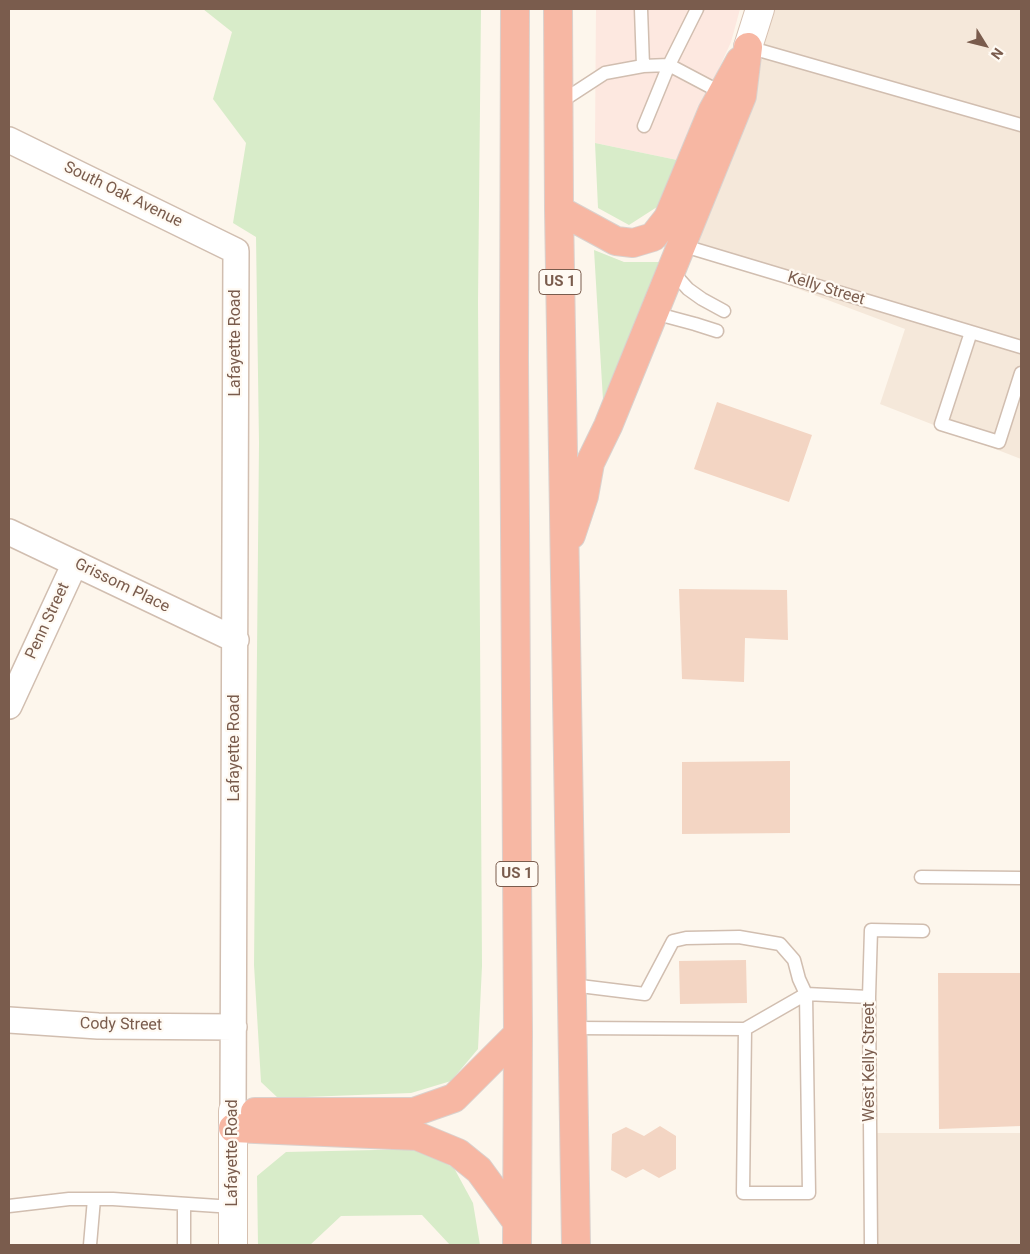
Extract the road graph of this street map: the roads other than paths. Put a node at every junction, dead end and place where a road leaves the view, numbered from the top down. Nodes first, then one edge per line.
1 (515, 9) edge
2 (558, 9) edge
3 (641, 9) edge
4 (697, 9) edge
5 (760, 9) edge
6 (748, 47) junction
7 (669, 65) junction
8 (643, 66) junction
9 (722, 92) junction
10 (559, 103) junction
11 (1021, 125) edge
12 (644, 126) dead end
13 (9, 140) edge
14 (559, 210) junction
15 (681, 245) junction
16 (236, 251) joint
17 (671, 270) junction
18 (724, 310) dead end
19 (654, 313) junction
20 (717, 332) dead end
21 (971, 332) junction
22 (1021, 347) edge
23 (1021, 373) edge
24 (9, 532) edge
25 (565, 555) junction
26 (75, 563) junction
27 (236, 640) junction
28 (9, 706) edge
29 (921, 877) dead end
30 (1021, 878) edge
31 (922, 931) dead end
32 (572, 986) junction
33 (806, 994) junction
34 (869, 997) junction
35 (9, 1020) edge
36 (234, 1027) junction
37 (573, 1028) junction
38 (745, 1028) junction
39 (518, 1034) junction
40 (233, 1120) junction
41 (94, 1199) junction
42 (184, 1204) junction
43 (9, 1206) edge
44 (233, 1206) junction
45 (517, 1234) edge
46 (90, 1245) edge
47 (184, 1245) edge
48 (234, 1245) edge
49 (576, 1245) edge
50 (871, 1245) edge

1 - 39 highway, US 1
2 - 10 highway, US 1
3 - 8 lane
4 - 7 lane
5 - 6 street
6 - 9 highway
6 - 11 lane
6 - 15 highway
7 - 8 lane
7 - 9 lane
7 - 12 lane
8 - 10 lane
9 - 14 highway
10 - 14 highway, US 1
13 - 16 street, South Oak Avenue
14 - 25 highway, US 1
15 - 17 highway
15 - 21 lane, Kelly Street
16 - 27 street, Lafayette Road
17 - 18 lane
17 - 19 highway
19 - 20 lane
19 - 25 highway
21 - 22 lane, Kelly Street
21 - 23 lane
24 - 26 street, Grissom Place
25 - 32 highway, US 1
26 - 27 street, Grissom Place
26 - 28 street, Penn Street
27 - 36 street, Lafayette Road
29 - 30 lane
31 - 34 lane, West Kelly Street
32 - 33 lane
32 - 37 highway, US 1
33 - 34 lane
33 - 38 lane
33 - 38 lane
34 - 50 lane, West Kelly Street
35 - 36 street, Cody Street
36 - 40 street, Lafayette Road
37 - 38 lane
37 - 49 highway, US 1
39 - 40 highway
39 - 45 highway, US 1
40 - 44 street, Lafayette Road
40 - 45 highway
41 - 42 lane
41 - 43 lane
41 - 46 lane
42 - 44 lane
42 - 47 lane
44 - 48 street, Lafayette Road

